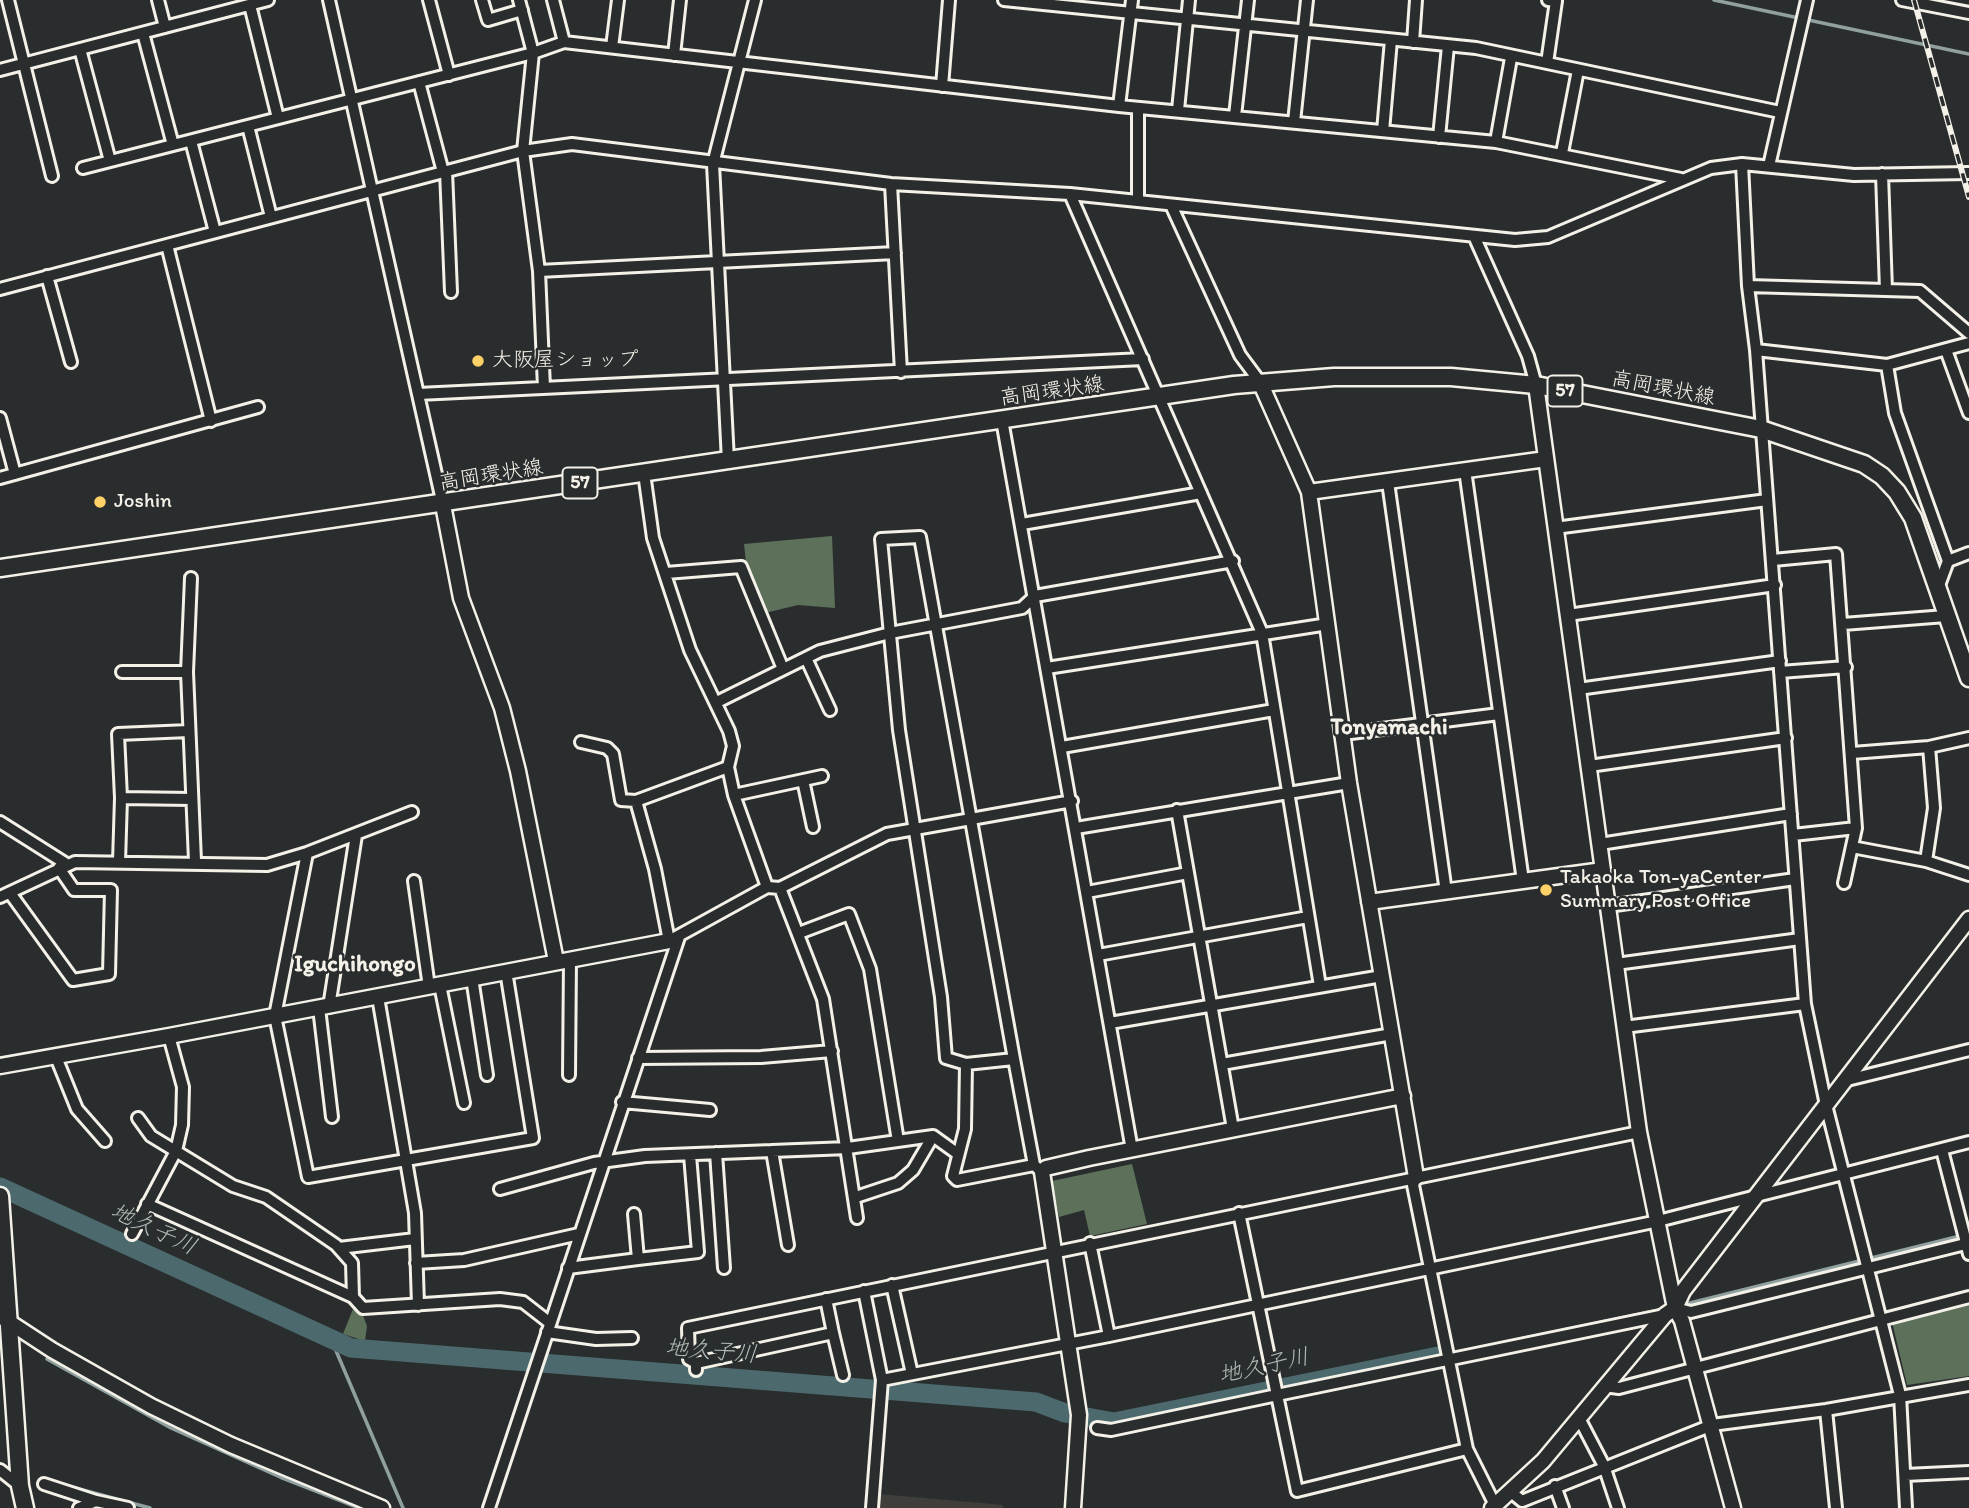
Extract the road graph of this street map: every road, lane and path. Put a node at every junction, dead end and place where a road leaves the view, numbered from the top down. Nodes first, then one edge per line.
1 (8, 0) edge
2 (158, 0) edge
3 (268, 0) edge
4 (329, 0) edge
5 (429, 0) edge
6 (482, 0) edge
7 (553, 0) edge
8 (618, 0) edge
9 (680, 0) edge
10 (755, 0) edge
11 (949, 0) edge
12 (1004, 0) edge
13 (1132, 0) edge
14 (1189, 0) edge
15 (1248, 0) edge
16 (1307, 0) edge
17 (1416, 0) edge
18 (1548, 0) edge
19 (1807, 0) edge
20 (1902, 0) edge
21 (250, 5) junction
22 (521, 5) edge
23 (221, 6) edge
24 (1969, 13) edge
25 (1130, 15) junction
26 (1188, 19) junction
27 (165, 27) junction
28 (1245, 27) junction
29 (1304, 32) junction
30 (143, 33) junction
31 (1391, 40) junction
32 (565, 42) junction
33 (1413, 42) junction
34 (1448, 46) junction
35 (612, 47) junction
36 (79, 49) junction
37 (533, 53) junction
38 (674, 55) junction
39 (1511, 58) junction
40 (742, 61) junction
41 (1547, 63) junction
42 (23, 64) junction
43 (0, 70) edge
44 (1578, 70) junction
45 (449, 75) junction
46 (419, 82) junction
47 (942, 86) junction
48 (350, 100) junction
49 (1119, 106) junction
50 (1138, 108) junction
51 (1178, 110) junction
52 (1780, 112) junction
53 (1235, 116) junction
54 (278, 118) junction
55 (1293, 122) junction
56 (248, 126) junction
57 (1383, 131) junction
58 (1439, 137) junction
59 (191, 141) junction
60 (1496, 142) junction
61 (173, 145) junction
62 (523, 151) junction
63 (1562, 153) junction
64 (110, 161) junction
65 (713, 164) junction
66 (1742, 164) junction
67 (1769, 166) junction
68 (83, 168) dead end
69 (444, 171) junction
70 (1969, 173) edge
71 (1882, 174) junction
72 (52, 176) dead end
73 (1681, 179) junction
74 (891, 184) junction
75 (372, 190) junction
76 (1070, 194) junction
77 (1138, 201) junction
78 (1171, 205) junction
79 (271, 217) junction
80 (215, 232) junction
81 (1474, 236) junction
82 (167, 245) junction
83 (895, 253) junction
84 (720, 263) junction
85 (539, 271) junction
86 (47, 276) junction
87 (1748, 286) junction
88 (0, 289) edge
89 (1886, 290) junction
90 (452, 292) dead end
91 (1969, 333) edge
92 (1969, 343) edge
93 (1756, 350) junction
94 (1946, 350) junction
95 (1143, 359) junction
96 (71, 362) dead end
97 (1887, 365) junction
98 (901, 372) junction
99 (723, 379) junction
100 (1260, 383) junction
101 (1536, 385) junction
102 (544, 388) junction
103 (418, 394) junction
104 (1160, 397) junction
105 (258, 407) dead end
106 (1969, 413) edge
107 (0, 418) edge
108 (1002, 420) junction
109 (211, 421) junction
110 (1762, 429) junction
111 (1546, 459) junction
112 (727, 461) junction
113 (1465, 470) junction
114 (644, 473) junction
115 (15, 474) junction
116 (0, 478) edge
117 (1388, 482) junction
118 (1309, 492) junction
119 (1201, 493) junction
120 (1767, 500) junction
121 (443, 505) junction
122 (1022, 524) junction
123 (1555, 528) junction
124 (1969, 553) edge
125 (1773, 560) junction
126 (1233, 561) junction
127 (1948, 561) junction
128 (0, 568) edge
129 (666, 573) junction
130 (191, 578) dead end
131 (1775, 585) junction
132 (1938, 589) junction
133 (1035, 596) junction
134 (1568, 615) junction
135 (1946, 616) junction
136 (1328, 624) junction
137 (1843, 624) junction
138 (937, 625) junction
139 (890, 633) junction
140 (1262, 633) junction
141 (806, 658) junction
142 (1780, 666) junction
143 (1846, 667) junction
144 (1047, 668) junction
145 (783, 669) junction
146 (122, 672) dead end
147 (187, 672) junction
148 (1969, 678) edge
149 (1578, 689) junction
150 (717, 702) junction
151 (830, 709) dead end
152 (1274, 710) junction
153 (1499, 714) junction
154 (1422, 725) junction
155 (189, 731) junction
156 (1343, 734) junction
157 (1786, 738) junction
158 (1969, 738) edge
159 (581, 742) dead end
160 (1062, 747) junction
161 (1929, 747) junction
162 (1853, 753) junction
163 (1589, 766) junction
164 (728, 768) junction
165 (822, 776) dead end
166 (803, 780) junction
167 (1349, 783) junction
168 (1286, 791) junction
169 (734, 795) junction
170 (121, 799) junction
171 (192, 799) junction
172 (636, 801) junction
173 (1072, 801) junction
174 (1177, 810) junction
175 (412, 812) dead end
176 (1791, 814) junction
177 (972, 820) junction
178 (0, 822) edge
179 (813, 827) dead end
180 (1076, 828) junction
181 (1856, 828) junction
182 (914, 830) junction
183 (356, 835) junction
184 (1793, 835) junction
185 (1600, 844) junction
186 (1853, 847) junction
187 (307, 853) junction
188 (195, 861) junction
189 (1926, 861) junction
190 (119, 862) junction
191 (64, 867) junction
192 (1603, 870) junction
193 (1188, 873) junction
194 (1969, 875) edge
195 (1795, 879) junction
196 (414, 880) dead end
197 (1523, 881) junction
198 (1844, 883) dead end
199 (767, 887) junction
200 (780, 887) junction
201 (1446, 891) junction
202 (1087, 892) junction
203 (5, 895) edge
204 (1369, 902) junction
205 (1608, 906) junction
206 (1308, 917) junction
207 (1969, 919) edge
208 (799, 933) junction
209 (1199, 937) junction
210 (674, 939) junction
211 (1800, 939) junction
212 (1098, 955) junction
213 (563, 960) junction
214 (1616, 964) junction
215 (506, 971) junction
216 (1382, 976) junction
217 (472, 978) junction
218 (434, 986) junction
219 (1320, 986) junction
220 (377, 997) junction
221 (1805, 1004) junction
222 (1211, 1005) junction
223 (324, 1007) junction
224 (275, 1016) junction
225 (1110, 1023) junction
226 (1624, 1027) junction
227 (1392, 1034) junction
228 (169, 1036) junction
229 (1969, 1050) edge
230 (832, 1051) junction
231 (56, 1057) junction
232 (638, 1058) junction
233 (1014, 1059) junction
234 (966, 1064) junction
235 (1222, 1064) junction
236 (0, 1066) edge
237 (487, 1075) dead end
238 (569, 1075) dead end
239 (1843, 1081) junction
240 (1403, 1096) junction
241 (622, 1102) junction
242 (464, 1103) dead end
243 (1826, 1105) junction
244 (710, 1110) dead end
245 (332, 1117) dead end
246 (138, 1118) dead end
247 (1233, 1129) junction
248 (1639, 1132) junction
249 (933, 1136) junction
250 (104, 1141) dead end
251 (898, 1141) junction
252 (1969, 1142) edge
253 (848, 1148) junction
254 (1132, 1150) junction
255 (1942, 1150) junction
256 (176, 1151) junction
257 (772, 1151) junction
258 (716, 1153) junction
259 (690, 1154) junction
260 (958, 1154) junction
261 (404, 1160) junction
262 (602, 1164) junction
263 (1038, 1169) junction
264 (1846, 1174) junction
265 (1416, 1177) junction
266 (500, 1189) dead end
267 (0, 1196) edge
268 (856, 1197) junction
269 (1753, 1199) junction
270 (146, 1205) junction
271 (1239, 1213) junction
272 (634, 1214) dead end
273 (857, 1218) dead end
274 (1658, 1221) junction
275 (132, 1234) dead end
276 (579, 1234) junction
277 (415, 1239) junction
278 (1090, 1243) junction
279 (788, 1245) dead end
280 (1967, 1246) edge
281 (339, 1248) junction
282 (1055, 1251) junction
283 (638, 1259) junction
284 (416, 1263) junction
285 (1868, 1267) junction
286 (568, 1268) junction
287 (724, 1268) dead end
288 (1431, 1269) junction
289 (892, 1285) junction
290 (864, 1291) junction
291 (353, 1297) junction
292 (1969, 1297) edge
293 (826, 1299) junction
294 (418, 1305) junction
295 (1258, 1305) junction
296 (1674, 1306) junction
297 (4, 1320) edge
298 (1883, 1320) junction
299 (548, 1328) junction
300 (833, 1333) junction
301 (1109, 1336) junction
302 (632, 1338) dead end
303 (1069, 1343) junction
304 (1449, 1355) junction
305 (1695, 1368) junction
306 (912, 1374) junction
307 (843, 1375) dead end
308 (882, 1382) junction
309 (1969, 1385) edge
310 (1604, 1386) junction
311 (1277, 1395) junction
312 (1900, 1395) junction
313 (1826, 1410) junction
314 (1580, 1420) junction
315 (1712, 1425) junction
316 (1097, 1428) dead end
317 (1467, 1449) junction
318 (1604, 1466) junction
319 (0, 1470) edge
320 (1969, 1472) edge
321 (1905, 1475) junction
322 (44, 1484) dead end
323 (20, 1486) junction
324 (1555, 1486) junction
325 (1511, 1492) junction
326 (96, 1501) junction
327 (1494, 1507) edge
328 (25, 1508) edge
329 (79, 1508) edge
330 (128, 1508) edge
331 (382, 1508) edge
332 (489, 1508) edge
333 (872, 1508) edge
334 (1073, 1508) edge
335 (1563, 1508) edge
336 (1618, 1508) edge
337 (1733, 1508) edge
338 (1836, 1508) edge
339 (1906, 1508) edge

1 - 42 street
2 - 27 street
3 - 21 street
4 - 48 street
5 - 45 street
6 - 22 street
7 - 32 street
8 - 35 street
9 - 38 street
10 - 40 street
11 - 47 street
12 - 25 street
13 - 25 street
14 - 26 street
15 - 28 street
16 - 29 street
17 - 33 street
18 - 41 street
19 - 52 street
20 - 24 street
21 - 23 street
21 - 54 street
22 - 37 street
23 - 27 street
25 - 26 street
25 - 49 street
26 - 28 street
26 - 51 street
27 - 30 street
28 - 29 street
28 - 53 street
29 - 31 street
29 - 55 street
30 - 36 street
30 - 61 street
31 - 33 street
31 - 57 street
32 - 35 street
32 - 37 street
33 - 34 street
34 - 39 street
34 - 58 street
35 - 38 street
36 - 42 street
36 - 64 street
37 - 45 street
37 - 62 street
38 - 40 street
39 - 41 street
39 - 60 street
40 - 47 street
40 - 65 street
41 - 44 street
42 - 43 street
42 - 72 street
44 - 52 street
44 - 63 street
45 - 46 street
46 - 48 street
46 - 69 street
47 - 49 street
48 - 54 street
48 - 75 street
49 - 50 street
50 - 51 street
50 - 77 street
51 - 53 street
52 - 67 street
53 - 55 street
54 - 56 street
55 - 57 street
56 - 59 street
56 - 79 street
57 - 58 street
58 - 60 street
59 - 61 street
59 - 80 street
60 - 63 street
61 - 64 street
62 - 65 street
62 - 69 street
62 - 85 street
63 - 73 street
64 - 68 street
65 - 74 street
65 - 84 street
66 - 67 street
66 - 73 street
66 - 87 street
67 - 71 street
69 - 75 street
69 - 90 street
70 - 71 street
71 - 89 street
73 - 81 street
74 - 76 street
74 - 83 street
75 - 79 street
75 - 103 street
76 - 77 street
76 - 95 street
77 - 78 street
78 - 81 street
78 - 100 street
79 - 80 street
80 - 82 street
81 - 101 street
82 - 86 street
82 - 109 street
83 - 84 street
83 - 98 street
84 - 85 street
84 - 99 street
85 - 102 street
86 - 88 street
86 - 96 street
87 - 89 street
87 - 93 street
89 - 91 street
92 - 94 street
93 - 97 street
93 - 110 street
94 - 97 street
94 - 106 street
95 - 98 street
95 - 104 street
97 - 127 street
98 - 99 street
99 - 102 street
99 - 112 street
100 - 101 main road, 高岡環状線 / 57
100 - 104 main road, 高岡環状線 / 57
100 - 118 street
101 - 110 main road, 高岡環状線 / 57
101 - 111 street
102 - 103 street
103 - 121 street
104 - 108 main road, 高岡環状線 / 57
104 - 119 street
105 - 109 street
107 - 115 street
108 - 112 main road, 高岡環状線 / 57
108 - 122 street
109 - 115 street
110 - 120 street
110 - 132 main road, 高岡環状線 / 57
111 - 113 street
111 - 123 street
112 - 114 main road, 高岡環状線 / 57
113 - 117 street
113 - 153 street
114 - 121 main road, 高岡環状線 / 57
114 - 129 street
115 - 116 street
117 - 118 street
117 - 154 street
118 - 136 street
119 - 122 street
119 - 126 street
120 - 123 street
120 - 125 street
121 - 128 main road, 高岡環状線 / 57
121 - 213 street
122 - 133 street
123 - 134 street
124 - 127 street
125 - 131 street
125 - 137 street
126 - 133 street
126 - 140 street
127 - 132 street
129 - 145 street
129 - 150 street
130 - 147 street
131 - 134 street
131 - 142 street
132 - 135 main road, 高岡環状線 / 57
133 - 138 street
133 - 144 street
134 - 149 street
135 - 137 street
135 - 148 main road, 高岡環状線 / 57
136 - 140 street
136 - 156 street
137 - 143 street
138 - 139 street
138 - 139 street
138 - 177 street
139 - 141 street
139 - 182 street
140 - 144 street
140 - 152 street
141 - 145 street
141 - 151 street
142 - 143 street
142 - 149 street
142 - 157 street
143 - 162 street
144 - 160 street
145 - 150 street
146 - 147 street
147 - 155 street
149 - 163 street
150 - 164 street
152 - 160 street
152 - 168 street
153 - 154 street
153 - 197 street
154 - 156 street
154 - 201 street
155 - 170 street
155 - 171 street
156 - 167 street
157 - 163 street
157 - 176 street
158 - 161 street
159 - 172 street
160 - 173 street
161 - 162 street
161 - 189 street
162 - 181 street
163 - 185 street
164 - 169 street
164 - 172 street
165 - 166 street
166 - 169 street
166 - 179 street
167 - 168 street
167 - 204 street
168 - 174 street
168 - 206 street
169 - 199 street
170 - 171 street
170 - 190 street
171 - 188 street
172 - 210 street
173 - 177 street
173 - 180 street
174 - 180 street
174 - 193 street
175 - 183 street
176 - 184 street
176 - 185 street
177 - 182 street
177 - 233 street
178 - 191 street
180 - 202 street
181 - 184 street
181 - 186 street
182 - 200 street
182 - 234 street
183 - 187 street
183 - 223 street
184 - 195 street
185 - 192 street
186 - 189 street
186 - 198 street
187 - 188 street
187 - 224 street
188 - 190 street
189 - 194 street
190 - 191 street
191 - 203 street
191 - 203 street
192 - 197 street
192 - 205 street
193 - 202 street
193 - 209 street
195 - 205 street
195 - 211 street
196 - 218 street
197 - 201 street
199 - 200 street
199 - 210 street
200 - 208 street
201 - 204 street
202 - 212 street
204 - 216 street
205 - 214 street
206 - 209 street
206 - 219 street
207 - 239 street
208 - 230 street
208 - 251 street
209 - 212 street
209 - 222 street
210 - 213 street
210 - 232 street
211 - 214 street
211 - 221 street
212 - 225 street
213 - 215 street
213 - 238 street
214 - 226 street
215 - 217 street
215 - 261 street
216 - 219 street
216 - 227 street
217 - 218 street
217 - 237 street
218 - 220 street
218 - 242 street
219 - 222 street
220 - 223 street
220 - 261 street
221 - 226 street
221 - 243 street
222 - 225 street
222 - 235 street
223 - 224 street
223 - 245 street
224 - 228 street
224 - 261 street
225 - 254 street
226 - 248 street
227 - 235 street
227 - 240 street
228 - 231 street
228 - 256 street
229 - 239 street
230 - 232 street
230 - 253 street
231 - 236 street
231 - 250 street
232 - 241 street
233 - 234 street
233 - 263 street
234 - 260 street
235 - 247 street
239 - 243 street
240 - 247 street
240 - 265 street
241 - 244 street
241 - 262 street
243 - 264 street
243 - 269 street
246 - 256 street
247 - 254 street
248 - 265 street
248 - 274 street
249 - 251 street
249 - 260 street
249 - 268 street
251 - 253 street
252 - 255 street
253 - 257 street
253 - 268 street
254 - 263 street
255 - 264 street
255 - 280 street
256 - 270 street
256 - 281 street
257 - 258 street
257 - 279 street
258 - 259 street
258 - 287 street
259 - 262 street
259 - 283 street
260 - 263 street
261 - 277 street
262 - 266 street
262 - 276 street
263 - 282 street
264 - 269 street
264 - 285 street
265 - 271 street
265 - 288 street
267 - 297 main road
268 - 273 street
269 - 274 street
269 - 296 street
270 - 275 street
270 - 291 street
271 - 278 street
271 - 295 street
272 - 283 street
274 - 288 street
274 - 296 street
276 - 284 street
276 - 286 street
277 - 281 street
277 - 284 street
278 - 282 street
278 - 301 street
280 - 285 street
281 - 291 street
282 - 289 street
282 - 303 street
283 - 286 street
284 - 294 street
285 - 296 street
285 - 298 street
286 - 299 street
288 - 295 street
288 - 304 street
289 - 290 street
289 - 306 street
290 - 293 street
290 - 308 street
291 - 294 street
292 - 298 street
293 - 300 street
293 - 300 street
294 - 299 street
295 - 301 street
295 - 311 street
296 - 304 street
296 - 305 street
296 - 310 street
297 - 323 main road
297 - 331 street
298 - 305 street
298 - 312 street
299 - 302 street
299 - 332 street
300 - 307 street
301 - 303 street
303 - 306 street
303 - 334 street
304 - 311 street
304 - 317 street
305 - 310 street
305 - 315 street
306 - 308 street
308 - 333 street
309 - 312 street
310 - 314 street
311 - 316 street
311 - 317 street
312 - 313 street
312 - 321 street
313 - 315 street
313 - 338 street
314 - 318 street
314 - 325 street
315 - 318 street
315 - 337 street
317 - 327 street
318 - 324 street
318 - 336 street
319 - 323 street
320 - 321 street
321 - 339 street
322 - 326 street
323 - 328 main road
324 - 325 street
324 - 335 street
325 - 327 street
326 - 329 street
326 - 330 street

